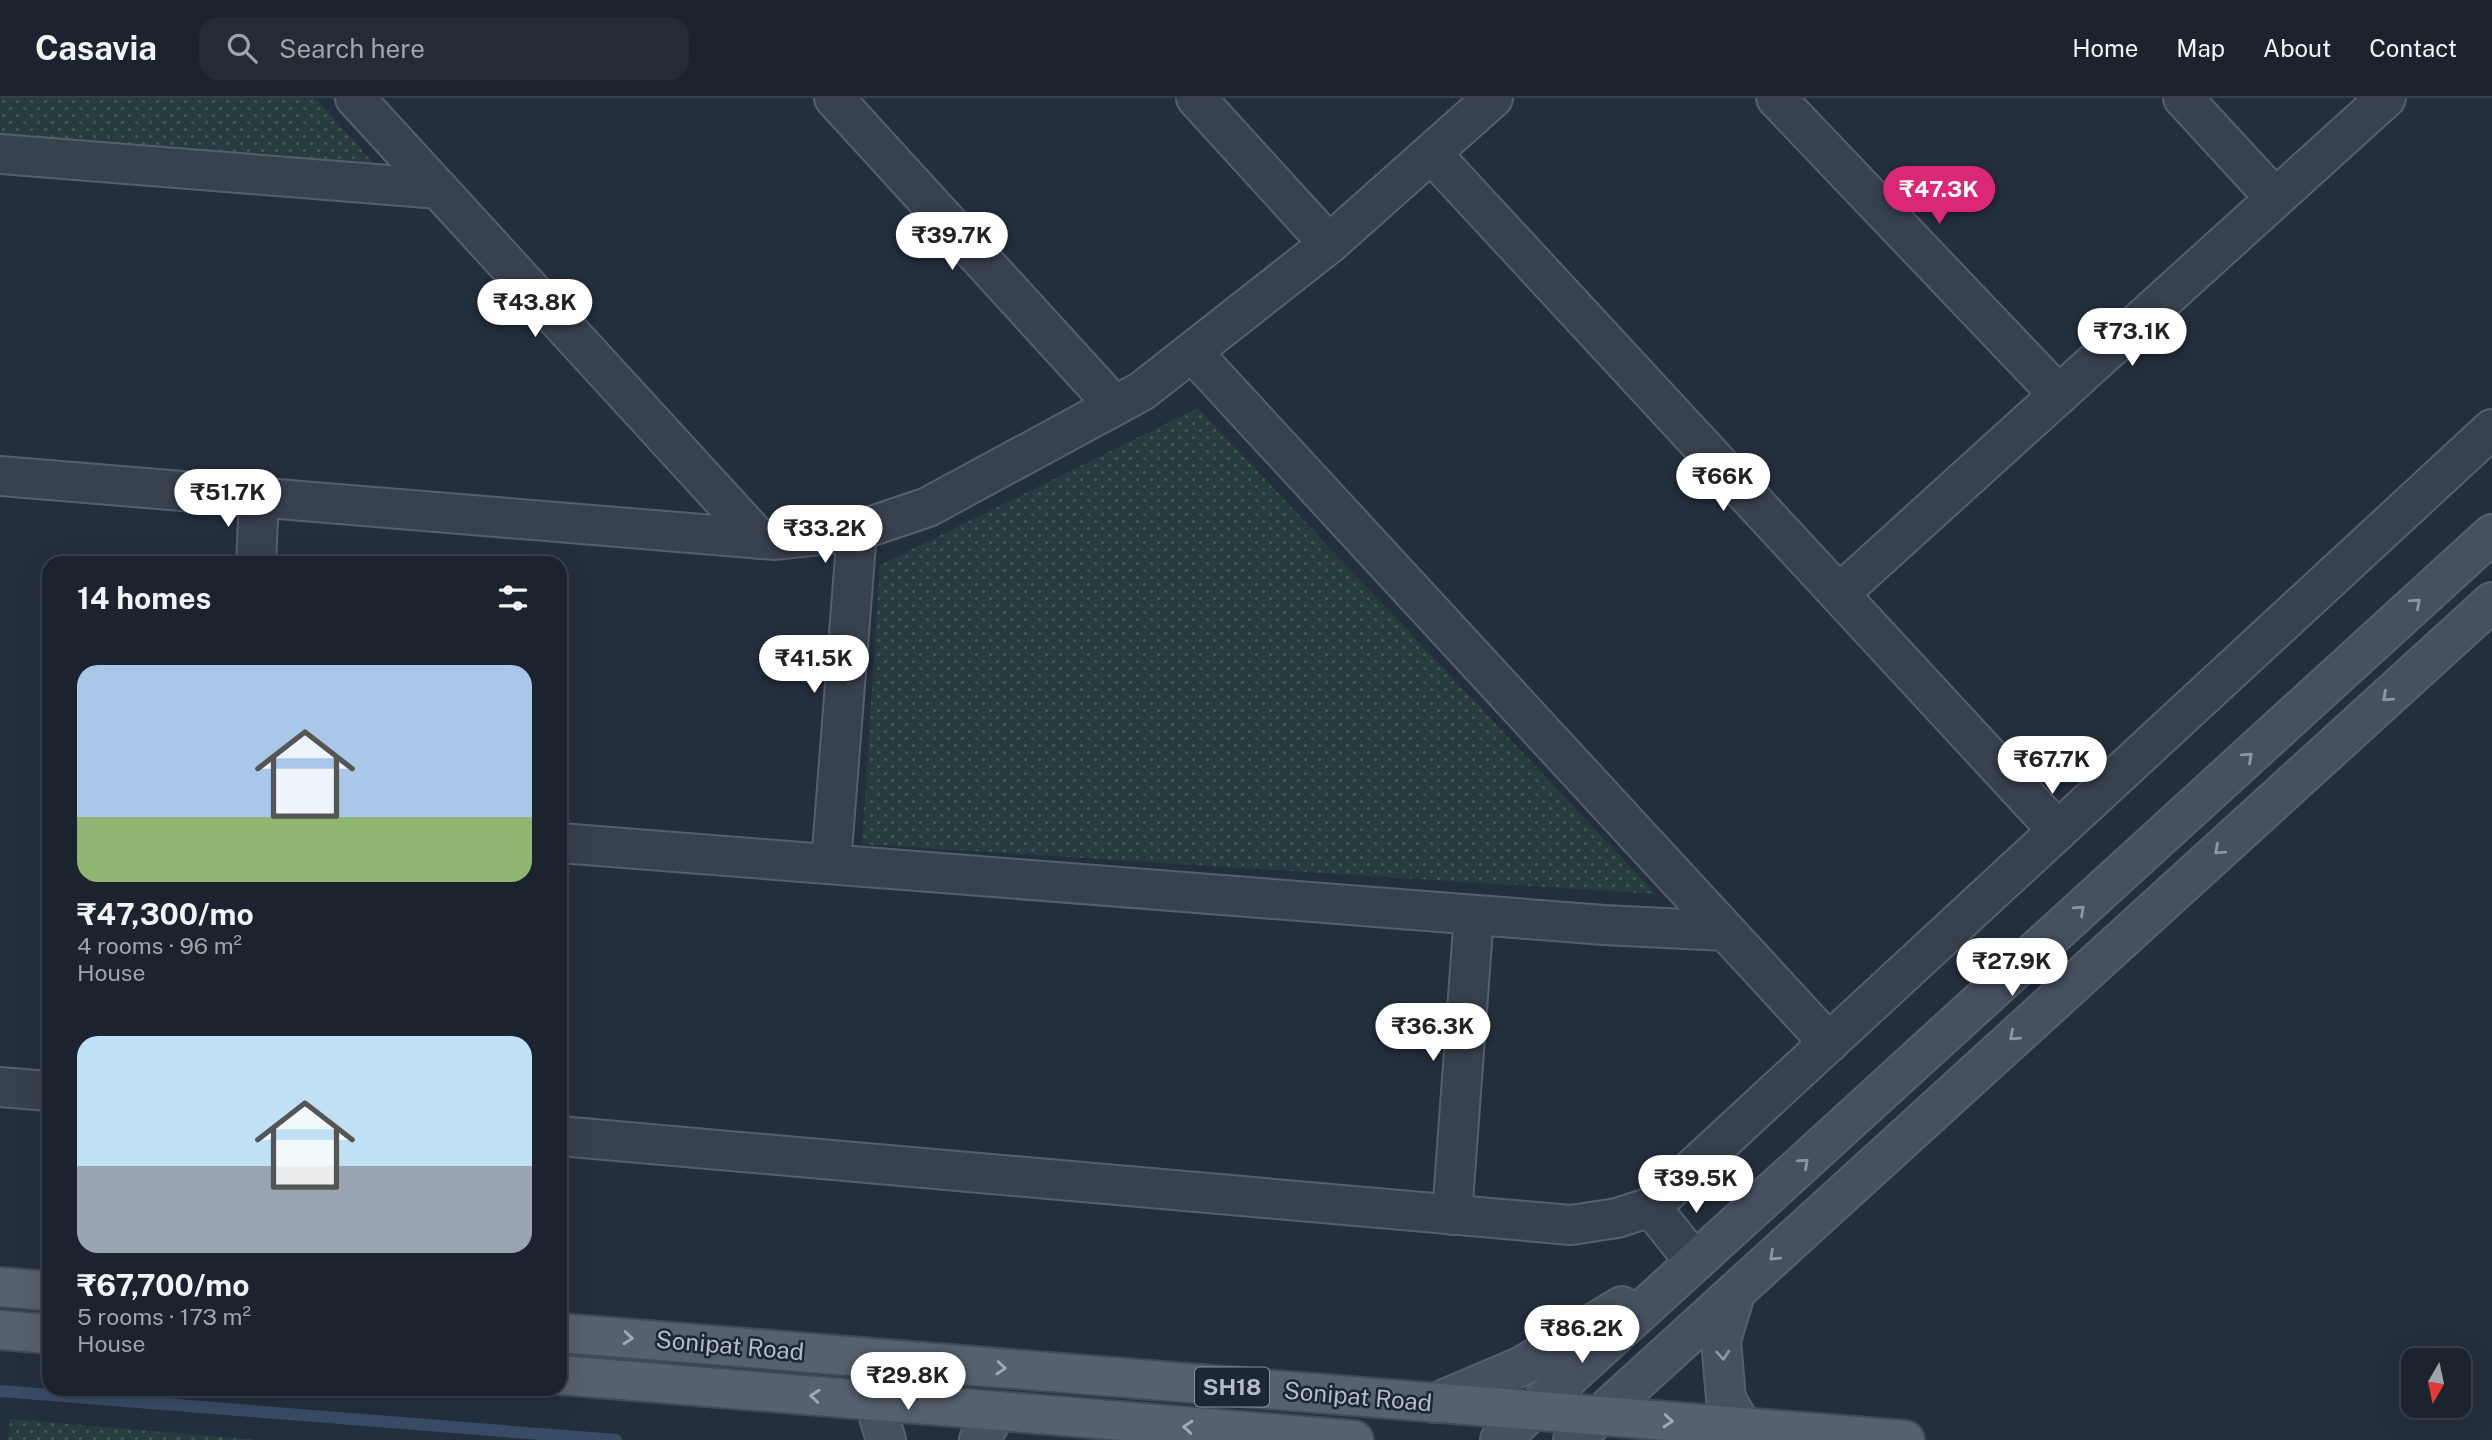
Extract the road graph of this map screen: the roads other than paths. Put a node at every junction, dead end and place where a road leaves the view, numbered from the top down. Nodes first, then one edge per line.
1 (355, 98) edge
2 (834, 98) edge
3 (1196, 98) edge
4 (1493, 98) edge
5 (1776, 98) edge
6 (2183, 98) edge
7 (2386, 98) edge
8 (0, 154) edge
9 (1432, 154) junction
10 (439, 189) junction
11 (2276, 198) junction
12 (1329, 244) junction
13 (1192, 352) junction
14 (2059, 395) junction
15 (1115, 406) junction
16 (2492, 429) edge
17 (0, 476) edge
18 (259, 497) junction
19 (857, 531) junction
20 (2492, 534) edge
21 (759, 539) junction
22 (256, 556) edge
23 (1839, 594) junction
24 (2492, 602) edge
25 (2058, 831) junction
26 (567, 843) edge
27 (831, 864) junction
28 (1474, 915) junction
29 (1726, 931) junction
30 (1829, 1043) junction
31 (0, 1087) edge
32 (42, 1090) edge
33 (567, 1137) edge
34 (1651, 1207) junction
35 (1452, 1215) junction
36 (1695, 1262) junction
37 (4, 1288) edge
38 (1737, 1289) junction
39 (42, 1291) edge
40 (0, 1331) edge
41 (42, 1334) edge
42 (567, 1334) edge
43 (567, 1376) edge
44 (874, 1401) junction
45 (1435, 1404) junction
46 (1531, 1412) junction
47 (989, 1426) edge
48 (1742, 1427) junction
49 (1587, 1428) edge
50 (886, 1440) edge
51 (1354, 1440) edge
52 (1500, 1440) edge
53 (1905, 1440) edge

1 - 10 street
2 - 15 street
3 - 12 street
4 - 9 street
5 - 14 street
6 - 11 street
7 - 11 street
8 - 10 street
9 - 12 street
9 - 23 street
10 - 21 street
11 - 14 street
12 - 13 street
13 - 15 street
13 - 29 street
14 - 23 street
15 - 19 street
16 - 25 street
17 - 18 street
18 - 21 street
18 - 22 street
19 - 21 street
19 - 27 street
36 -> 20 street
23 - 25 street
24 -> 38 street
25 - 30 street
26 - 27 street
27 - 28 street
28 - 29 street
28 - 35 street
29 - 30 street
30 - 34 street
31 - 32 street
33 - 35 street
34 - 35 street
34 - 36 street
36 - 45 street
36 - 46 street
37 - 39 main road
37 - 40 street
38 -> 48 street
38 - 49 street
40 - 41 main road
42 -> 45 main road, Sonipat Road / SH18
44 -> 43 main road, Sonipat Road / SH18
44 - 47 main road, Sonipat Road / SH18
44 - 50 street
45 - 46 main road, Sonipat Road / SH18
46 - 49 main road, Sonipat Road / SH18
46 - 52 street
51 -> 47 main road, Sonipat Road / SH18
49 -> 48 main road, Sonipat Road / SH18
48 - 53 main road, Sonipat Road / SH18

